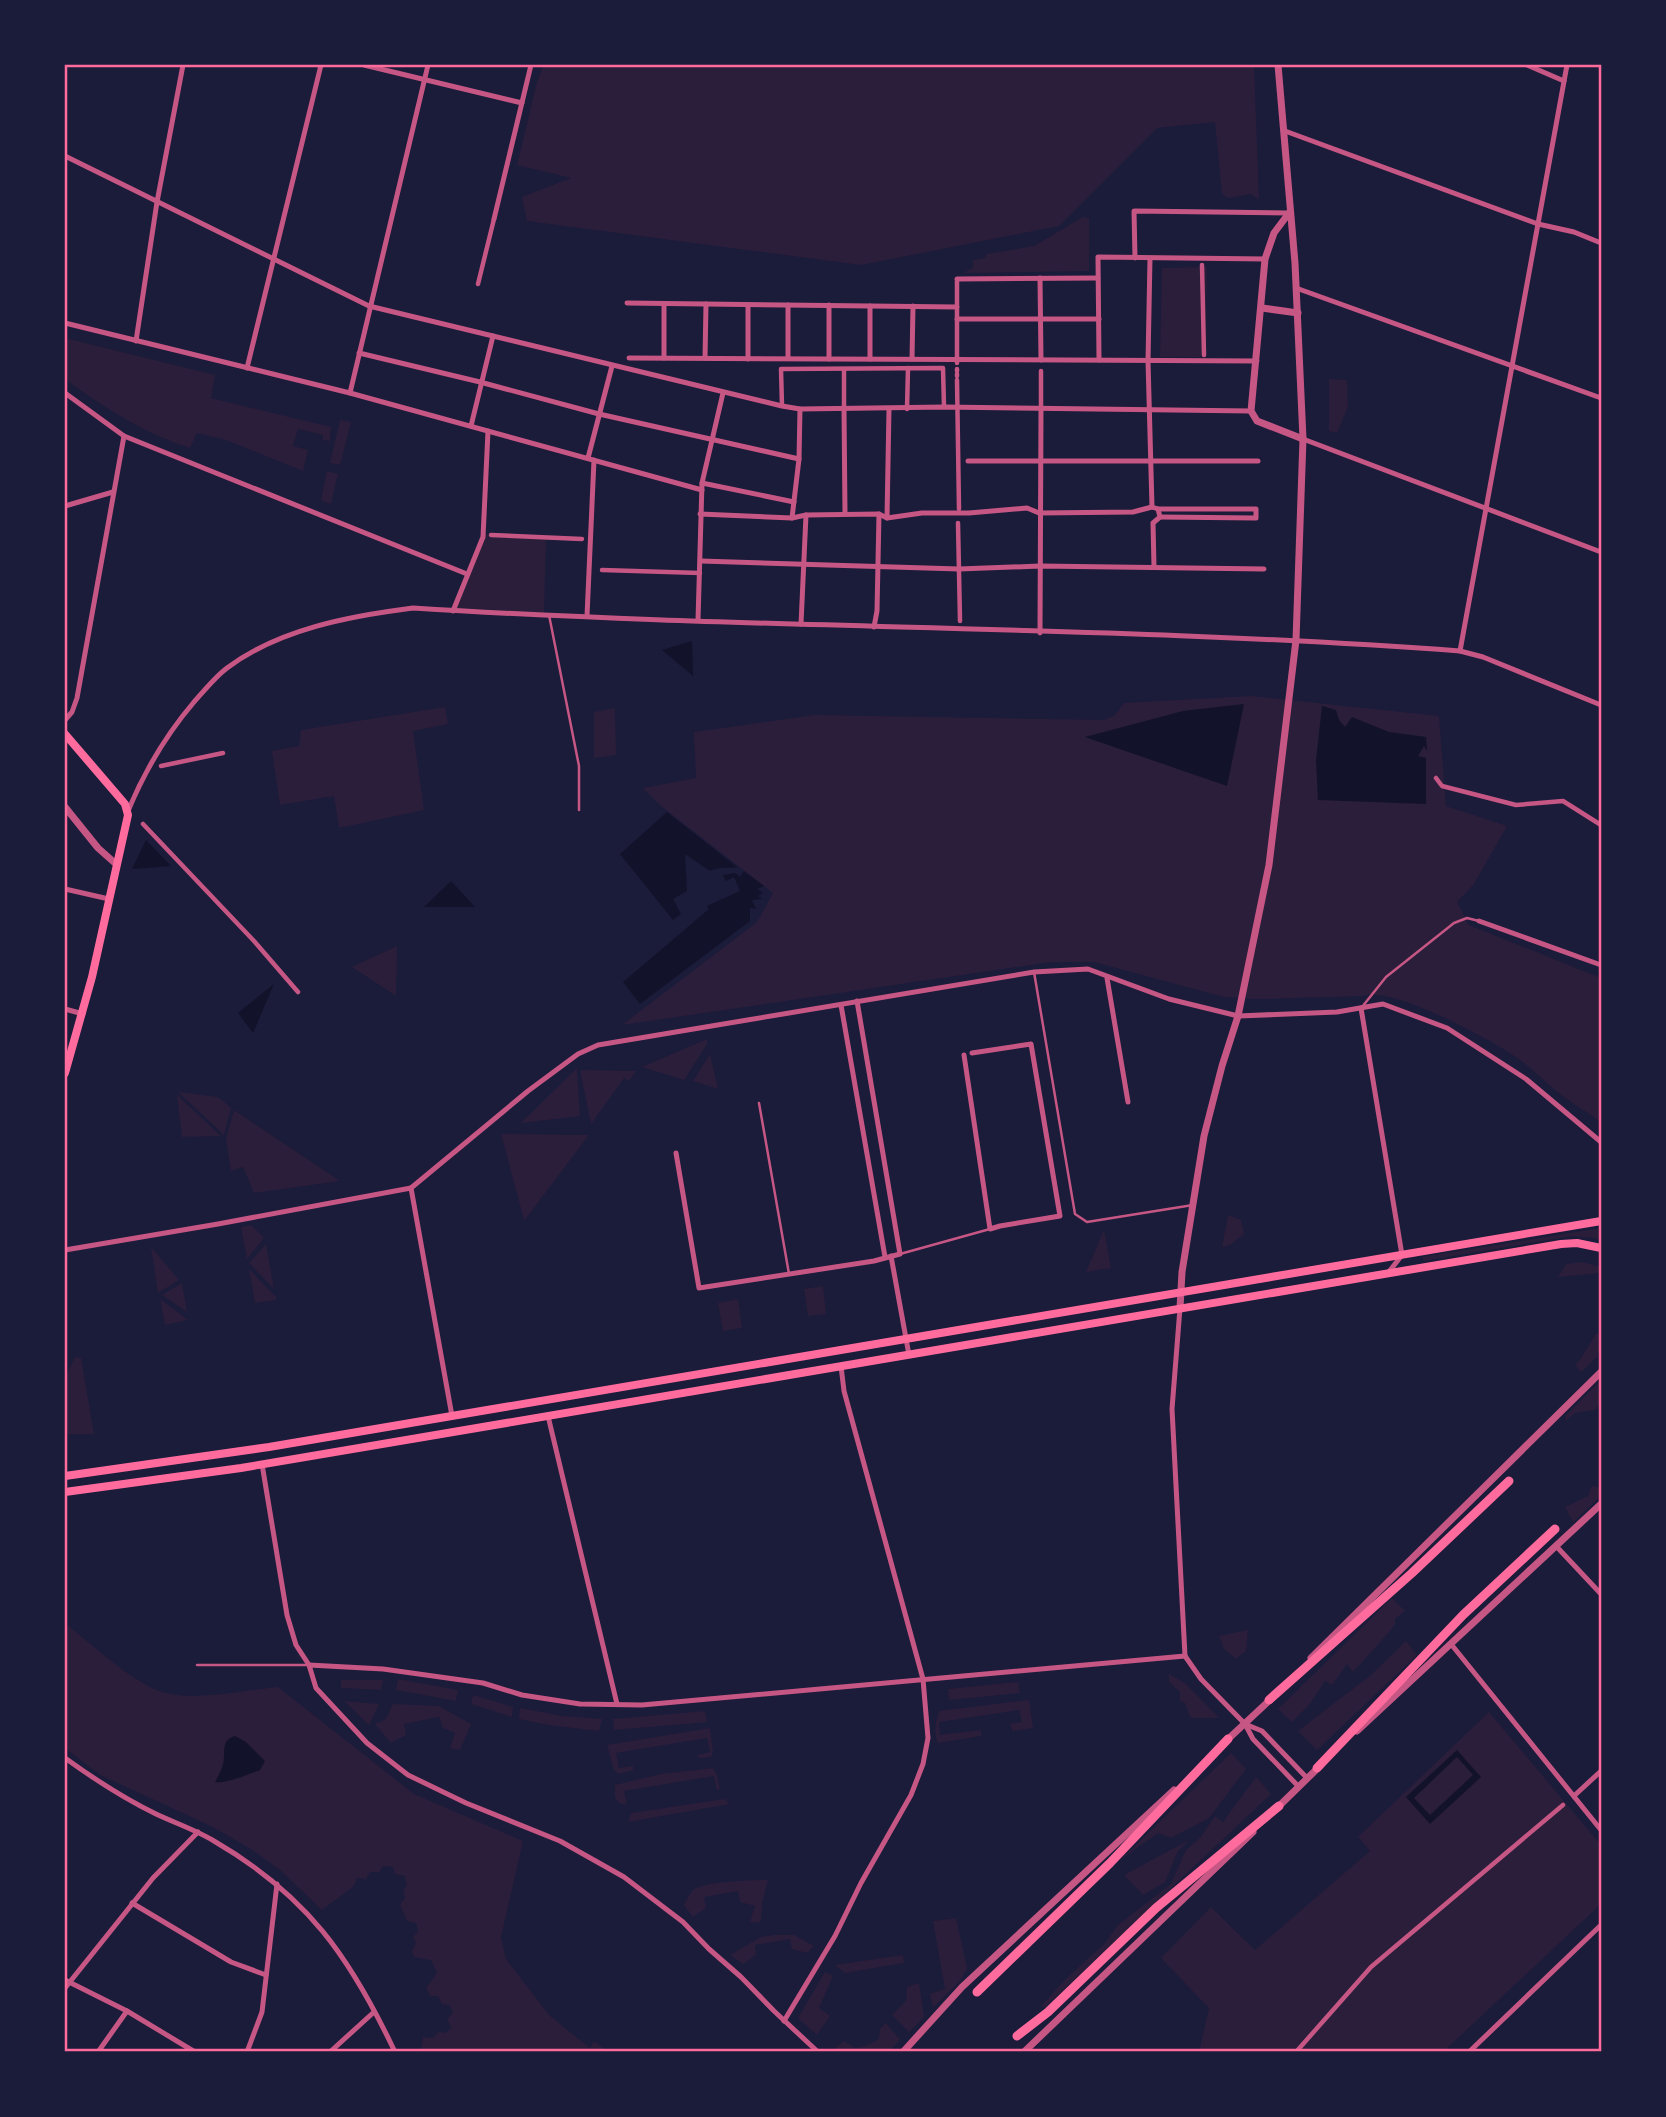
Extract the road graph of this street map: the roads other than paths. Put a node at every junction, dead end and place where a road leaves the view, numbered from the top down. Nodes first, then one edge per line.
1 (183, 65) edge
2 (321, 65) edge
3 (364, 65) edge
4 (428, 65) edge
5 (531, 65) edge
6 (1278, 65) edge
7 (1527, 65) edge
8 (1567, 65) edge
9 (425, 78) junction
10 (1564, 81) junction
11 (522, 103) junction
12 (1285, 131) junction
13 (65, 156) edge
14 (157, 202) junction
15 (1290, 213) junction
16 (494, 219) joint
17 (1538, 224) junction
18 (1601, 243) edge
19 (1135, 258) junction
20 (1150, 258) junction
21 (1265, 259) junction
22 (275, 260) junction
23 (1202, 265) dead end
24 (1040, 278) junction
25 (1098, 278) junction
26 (957, 279) joint
27 (478, 284) dead end
28 (1296, 288) junction
29 (627, 303) dead end
30 (664, 304) junction
31 (706, 304) junction
32 (748, 305) junction
33 (788, 305) junction
34 (829, 305) junction
35 (369, 306) junction
36 (870, 306) junction
37 (913, 306) junction
38 (957, 307) junction
39 (1262, 308) junction
40 (1298, 313) junction
41 (957, 319) junction
42 (1041, 319) junction
43 (1099, 319) junction
44 (65, 323) edge
45 (493, 336) junction
46 (136, 341) junction
47 (359, 352) junction
48 (1204, 355) dead end
49 (629, 358) dead end
50 (664, 358) junction
51 (705, 358) junction
52 (748, 359) junction
53 (788, 359) junction
54 (829, 359) junction
55 (870, 359) junction
56 (912, 359) junction
57 (1099, 360) junction
58 (1148, 360) junction
59 (1257, 361) junction
60 (1041, 362) junction
61 (1513, 365) junction
62 (612, 366) junction
63 (247, 368) junction
64 (908, 368) junction
65 (844, 369) junction
66 (957, 371) junction
67 (1041, 371) dead end
68 (480, 382) junction
69 (65, 393) edge
70 (350, 393) junction
71 (723, 393) junction
72 (1601, 398) edge
73 (782, 406) junction
74 (943, 407) junction
75 (800, 408) junction
76 (957, 408) junction
77 (1041, 408) junction
78 (844, 409) junction
79 (889, 409) junction
80 (907, 409) junction
81 (1149, 410) junction
82 (1251, 411) junction
83 (598, 414) junction
84 (471, 426) junction
85 (488, 431) junction
86 (124, 436) junction
87 (711, 439) junction
88 (1303, 439) junction
89 (591, 459) junction
90 (799, 459) junction
91 (968, 461) dead end
92 (1040, 461) junction
93 (1258, 461) dead end
94 (1151, 462) junction
95 (702, 486) junction
96 (113, 492) junction
97 (794, 502) junction
98 (65, 506) edge
99 (1155, 508) junction
100 (1486, 508) junction
101 (959, 509) dead end
102 (845, 513) junction
103 (1039, 513) junction
104 (700, 514) junction
105 (879, 514) junction
106 (806, 515) junction
107 (1160, 517) junction
108 (792, 518) junction
109 (887, 518) junction
110 (958, 523) dead end
111 (491, 534) dead end
112 (582, 539) dead end
113 (1601, 552) edge
114 (701, 561) junction
115 (803, 563) junction
116 (1040, 566) junction
117 (877, 568) junction
118 (1154, 568) junction
119 (959, 569) junction
120 (1265, 569) dead end
121 (602, 570) dead end
122 (700, 573) junction
123 (467, 574) junction
124 (453, 611) junction
125 (549, 615) junction
126 (587, 616) junction
127 (698, 620) junction
128 (960, 621) dead end
129 (801, 624) junction
130 (874, 626) junction
131 (1040, 633) junction
132 (1296, 640) junction
133 (1461, 651) junction
134 (1601, 705) edge
135 (65, 720) edge
136 (65, 734) edge
137 (223, 752) dead end
138 (161, 766) dead end
139 (1436, 778) dead end
140 (65, 807) edge
141 (579, 810) dead end
142 (128, 811) junction
143 (143, 824) dead end
144 (1601, 825) edge
145 (116, 864) junction
146 (65, 889) edge
147 (109, 899) junction
148 (1479, 921) joint
149 (1601, 965) edge
150 (1034, 972) junction
151 (1107, 978) junction
152 (298, 992) dead end
153 (857, 1001) junction
154 (841, 1004) junction
155 (1361, 1008) junction
156 (65, 1009) edge
157 (83, 1014) junction
158 (1238, 1016) junction
159 (972, 1053) dead end
160 (964, 1055) dead end
161 (65, 1073) edge
162 (1128, 1102) dead end
163 (759, 1103) dead end
164 (1601, 1142) edge
165 (676, 1153) dead end
166 (411, 1188) junction
167 (1193, 1205) junction
168 (1601, 1221) edge
169 (990, 1230) junction
170 (1601, 1248) edge
171 (65, 1250) edge
172 (900, 1254) junction
173 (1402, 1255) junction
174 (888, 1256) junction
175 (789, 1274) junction
176 (1387, 1274) junction
177 (1181, 1293) junction
178 (1180, 1308) junction
179 (907, 1339) junction
180 (909, 1355) junction
181 (841, 1367) junction
182 (1601, 1372) edge
183 (452, 1416) junction
184 (548, 1416) junction
185 (454, 1432) junction
186 (260, 1449) junction
187 (262, 1464) junction
188 (65, 1476) edge
189 (1509, 1481) dead end
190 (65, 1492) edge
191 (1601, 1504) edge
192 (1555, 1529) dead end
193 (1556, 1546) junction
194 (1601, 1594) edge
195 (1451, 1644) junction
196 (1185, 1656) junction
197 (197, 1665) dead end
198 (309, 1665) junction
199 (923, 1679) junction
200 (1269, 1700) junction
201 (617, 1704) junction
202 (1245, 1724) junction
203 (1228, 1739) junction
204 (66, 1761) edge
205 (1317, 1768) junction
206 (1601, 1771) edge
207 (1307, 1778) junction
208 (1298, 1787) junction
209 (1575, 1796) junction
210 (1563, 1805) dead end
211 (1279, 1806) junction
212 (1601, 1830) edge
213 (198, 1832) junction
214 (277, 1884) junction
215 (132, 1903) junction
216 (1601, 1925) edge
217 (266, 1975) junction
218 (67, 1981) edge
219 (65, 1988) edge
220 (977, 1992) dead end
221 (127, 2011) junction
222 (374, 2012) junction
223 (784, 2021) junction
224 (1017, 2036) dead end
225 (98, 2052) edge
226 (195, 2052) edge
227 (247, 2052) edge
228 (330, 2052) edge
229 (396, 2052) edge
230 (818, 2052) edge
231 (903, 2052) edge
232 (1024, 2052) edge
233 (1296, 2052) edge
234 (1469, 2052) edge

1 - 14 street
2 - 22 street
3 - 9 street
4 - 9 street
5 - 11 street
6 - 12 street
7 - 10 street
8 - 10 street
9 - 11 street
9 - 35 street
10 - 17 street
11 - 16 street
12 - 15 street
12 - 17 street
13 - 14 street
14 - 22 street
14 - 46 street
15 - 19 street
15 - 21 street
15 - 28 street
16 - 27 street
17 - 18 street
17 - 61 street
19 - 20 street
19 - 25 street
20 - 21 street
20 - 58 street
21 - 39 street
22 - 35 street
22 - 63 street
23 - 48 street
24 - 25 street
24 - 26 street
24 - 42 street
25 - 43 street
26 - 38 street
28 - 40 street
28 - 61 street
29 - 30 street
30 - 31 street
30 - 50 street
31 - 32 street
31 - 51 street
32 - 33 street
32 - 52 street
33 - 34 street
33 - 53 street
34 - 36 street
34 - 54 street
35 - 45 street
35 - 47 street
36 - 37 street
36 - 55 street
37 - 38 street
37 - 56 street
38 - 41 street
39 - 40 street
39 - 59 street
40 - 88 street
41 - 42 street
41 - 66 street
42 - 43 street
42 - 60 street
43 - 57 street
44 - 46 street
45 - 62 street
45 - 68 street
46 - 63 street
47 - 68 street
47 - 70 street
49 - 50 street
50 - 51 street
51 - 52 street
52 - 53 street
53 - 54 street
54 - 55 street
55 - 56 street
56 - 66 street
57 - 58 street
57 - 60 street
58 - 59 street
58 - 81 street
59 - 82 street
60 - 66 street
61 - 72 street
61 - 100 street
62 - 71 street
62 - 83 street
63 - 70 street
64 - 65 street
64 - 74 street
64 - 80 street
65 - 73 street
65 - 78 street
66 - 76 street
67 - 77 street
68 - 83 street
68 - 84 street
69 - 86 street
70 - 84 street
71 - 73 street
71 - 87 street
73 - 75 street
74 - 76 street
74 - 80 street
75 - 78 street
75 - 90 street
76 - 77 street
76 - 101 street
77 - 81 street
77 - 92 street
78 - 79 street
78 - 102 street
79 - 80 street
79 - 109 street
81 - 82 street
81 - 94 street
82 - 88 street
83 - 87 street
83 - 89 street
84 - 85 street
85 - 89 street
85 - 123 street
86 - 96 street
86 - 123 street
87 - 90 street
87 - 95 street
88 - 100 street
88 - 132 street
89 - 95 street
89 - 126 street
90 - 97 street
91 - 92 street
92 - 94 street
92 - 103 street
93 - 94 street
94 - 99 street
95 - 97 street
95 - 104 street
96 - 98 street
96 - 135 street
97 - 108 street
99 - 103 street
99 - 107 street
99 - 107 street
100 - 113 street
100 - 133 street
102 - 105 street
102 - 106 street
103 - 109 street
103 - 116 street
104 - 108 street
104 - 114 street
105 - 109 street
105 - 117 street
106 - 108 street
106 - 115 street
107 - 118 street
110 - 119 street
111 - 112 street
114 - 115 street
114 - 122 street
115 - 117 street
115 - 129 street
116 - 118 street
116 - 119 street
116 - 131 street
117 - 119 street
117 - 130 street
118 - 120 street
119 - 128 street
121 - 122 street
122 - 127 street
123 - 124 street
124 - 125 street
124 - 142 street
125 - 126 street
125 - 141 lane
126 - 127 street
127 - 129 street
129 - 130 street
130 - 131 street
131 - 132 street
132 - 133 street
132 - 158 street
133 - 134 street
136 - 142 main road
137 - 138 street
139 - 144 street
140 - 145 street
142 - 145 main road
143 - 152 street
145 - 147 main road
146 - 147 street
147 - 157 main road
148 - 149 street
148 - 155 lane
150 - 151 street
150 - 153 street
150 - 167 lane
151 - 158 street
151 - 162 street
153 - 154 street
153 - 172 street
154 - 166 street
154 - 174 street
155 - 158 street
155 - 164 street
155 - 173 street
156 - 157 street
157 - 161 main road
158 - 167 street
159 - 169 street
160 - 169 street
163 - 175 lane
165 - 175 street
166 - 171 street
166 - 183 street
167 - 177 street
168 - 173 main road
169 - 172 lane
170 - 176 main road
172 - 174 street
173 - 176 street
173 - 177 main road
174 - 175 street
174 - 179 street
176 - 178 main road
177 - 178 street
177 - 179 main road
178 - 180 main road
178 - 196 street
179 - 180 street
179 - 183 main road
180 - 181 main road
181 - 184 main road
181 - 199 street
182 - 200 street
183 - 185 main road
183 - 186 main road
184 - 185 main road
184 - 201 street
185 - 187 main road
186 - 187 main road
186 - 188 main road
187 - 190 main road
187 - 198 street
189 - 200 highway
191 - 193 street
192 - 205 highway
193 - 194 street
193 - 195 street
195 - 205 street
195 - 209 street
196 - 199 street
196 - 202 street
197 - 198 lane
198 - 201 street
198 - 223 street
199 - 201 street
199 - 223 street
200 - 202 street
202 - 203 street
202 - 207 street
202 - 208 street
203 - 220 highway
203 - 231 street
204 - 213 street
205 - 207 street
206 - 209 street
207 - 208 street
208 - 211 street
209 - 212 street
210 - 233 street
211 - 224 highway
211 - 232 street
213 - 214 street
213 - 215 street
214 - 217 street
214 - 222 street
215 - 217 street
215 - 218 street
216 - 234 street
217 - 227 street
218 - 219 street
218 - 221 street
221 - 225 street
221 - 226 street
222 - 228 street
222 - 229 street
223 - 230 street

